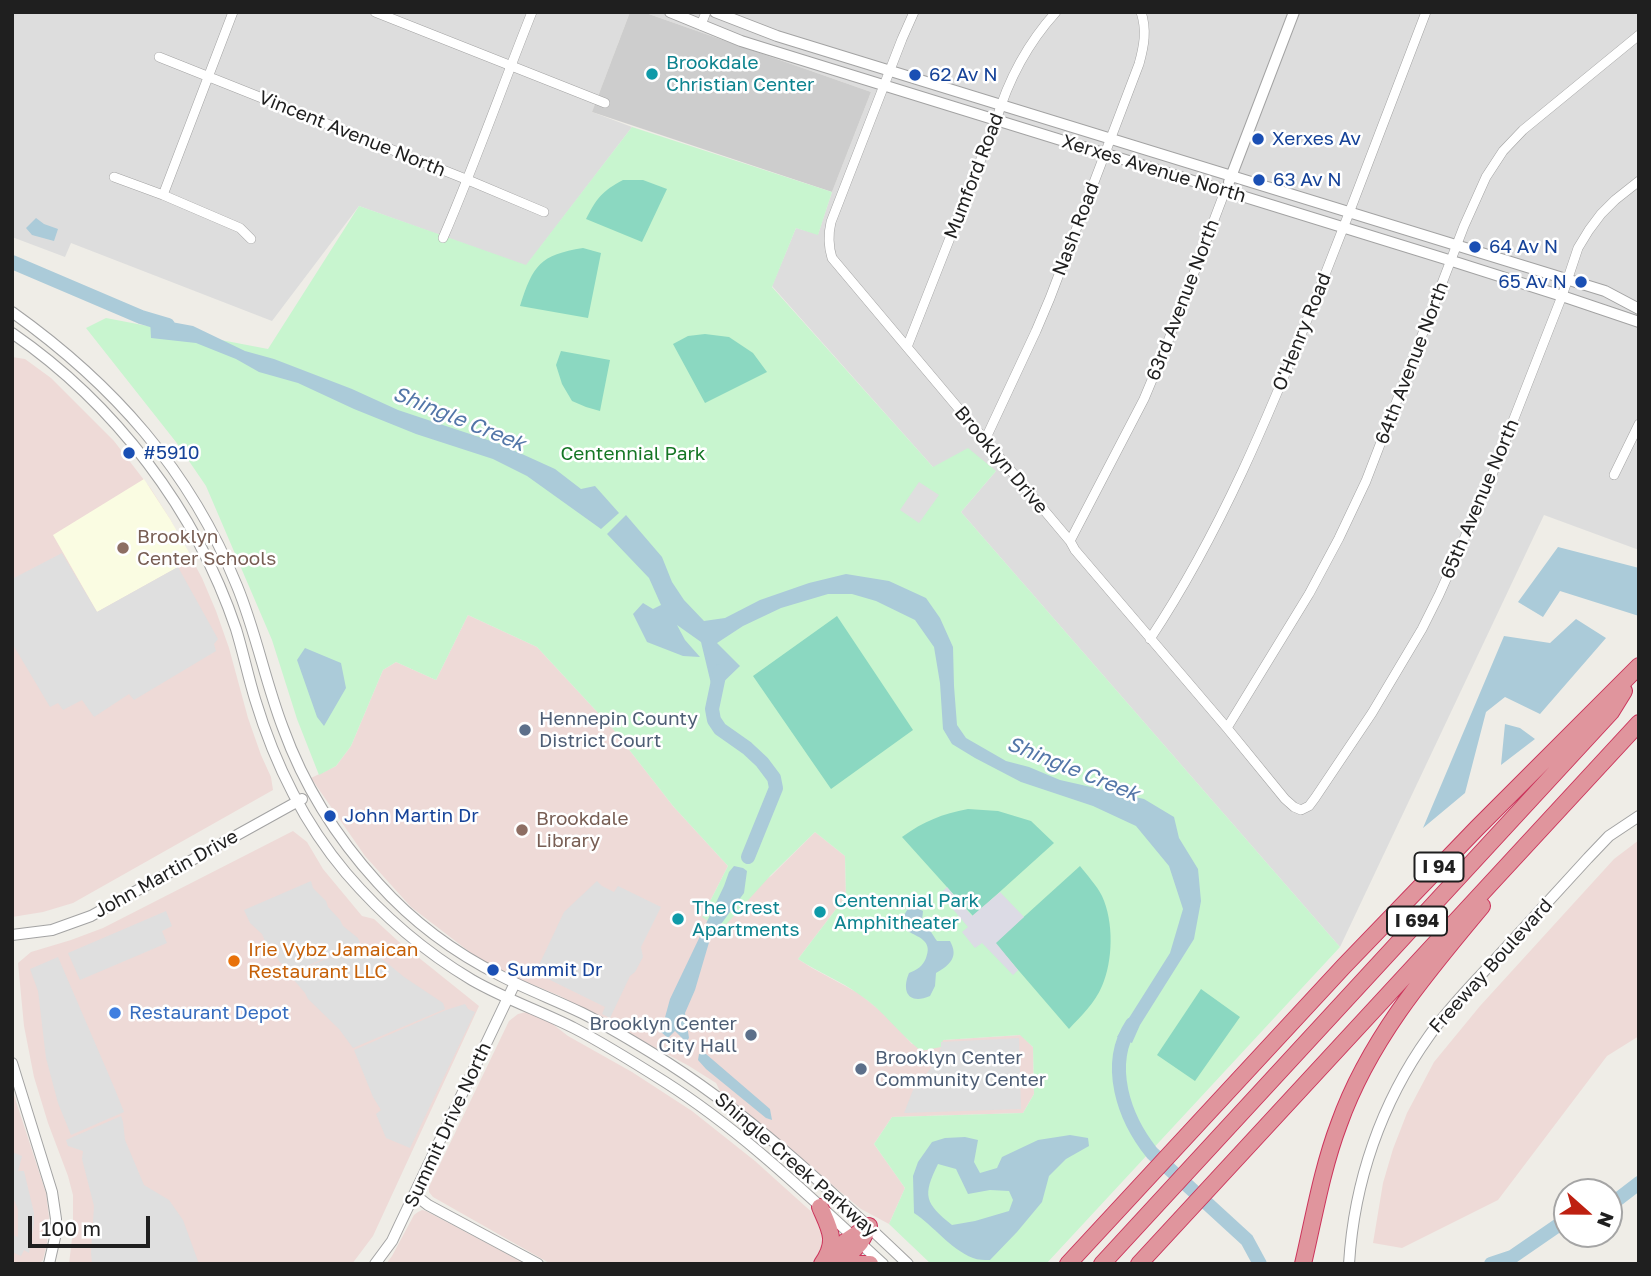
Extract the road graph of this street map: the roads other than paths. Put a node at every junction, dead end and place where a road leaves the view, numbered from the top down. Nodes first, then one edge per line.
1 (233, 12) edge
2 (375, 12) edge
3 (532, 12) edge
4 (670, 12) edge
5 (706, 12) edge
6 (715, 12) edge
7 (914, 12) edge
8 (1056, 12) edge
9 (1141, 12) edge
10 (1294, 12) edge
11 (1426, 12) edge
12 (701, 25) junction
13 (1639, 35) edge
14 (159, 57) dead end
15 (510, 67) junction
16 (890, 71) junction
17 (208, 77) junction
18 (885, 86) junction
19 (604, 103) dead end
20 (1001, 105) junction
21 (996, 121) junction
22 (1111, 139) junction
23 (1105, 155) junction
24 (1231, 176) junction
25 (114, 177) dead end
26 (468, 180) junction
27 (1639, 181) edge
28 (1225, 191) junction
29 (163, 195) junction
30 (544, 212) dead end
31 (1350, 213) junction
32 (1343, 228) junction
33 (443, 238) dead end
34 (250, 239) dead end
35 (1458, 246) junction
36 (1452, 261) junction
37 (1567, 281) junction
38 (1562, 296) junction
39 (1639, 309) edge
40 (12, 312) edge
41 (1639, 322) edge
42 (12, 333) edge
43 (907, 347) junction
44 (1639, 424) edge
45 (985, 440) junction
46 (1614, 475) dead end
47 (1070, 541) junction
48 (1150, 639) junction
49 (1639, 667) edge
50 (1639, 723) edge
51 (1227, 728) junction
52 (1593, 773) junction
53 (313, 795) junction
54 (298, 801) junction
55 (1301, 810) joint
56 (1639, 816) edge
57 (12, 935) edge
58 (515, 983) junction
59 (508, 999) junction
60 (12, 1063) edge
61 (415, 1195) junction
62 (820, 1207) junction
63 (869, 1226) junction
64 (856, 1239) junction
65 (49, 1264) edge
66 (375, 1264) edge
67 (538, 1264) edge
68 (823, 1264) edge
69 (841, 1264) edge
70 (857, 1264) edge
71 (870, 1264) edge
72 (883, 1264) edge
73 (908, 1264) edge
74 (1068, 1264) edge
75 (1102, 1264) edge
76 (1139, 1264) edge
77 (1303, 1264) edge
78 (1349, 1264) edge

1 - 17 street
2 - 15 street
3 - 15 street
4 - 12 street, Xerxes Avenue North
5 - 12 street
6 - 16 street, Xerxes Avenue North
7 - 16 street, Brooklyn Drive
8 - 20 street, Mumford Road
9 - 22 street, Nash Road
10 - 24 street, 63rd Avenue North
11 - 31 street, O'Henry Road
12 - 18 street, Xerxes Avenue North
13 - 35 street, 64th Avenue North
14 - 17 street, Vincent Avenue North
15 - 19 street
15 - 26 street
16 - 18 street, Brooklyn Drive
16 - 20 street, Xerxes Avenue North
17 - 26 street, Vincent Avenue North
17 - 29 street
18 - 21 street, Xerxes Avenue North
18 - 43 street, Brooklyn Drive
20 - 21 street, Mumford Road
20 - 22 street, Xerxes Avenue North
21 - 23 street, Xerxes Avenue North
21 - 43 street, Mumford Road
22 - 23 street, Nash Road
22 - 24 street, Xerxes Avenue North
23 - 28 street, Xerxes Avenue North
23 - 45 street, Nash Road
24 - 28 street, 63rd Avenue North
24 - 31 street, Xerxes Avenue North
25 - 29 street
26 - 30 street, Vincent Avenue North
26 - 33 street
27 - 37 street, 65th Avenue North
28 - 32 street, Xerxes Avenue North
28 - 47 street, 63rd Avenue North
29 - 34 street
31 - 32 street, O'Henry Road
31 - 35 street, Xerxes Avenue North
32 - 36 street, Xerxes Avenue North
32 - 48 street, O'Henry Road
35 - 36 street, 64th Avenue North
35 - 37 street, Xerxes Avenue North
36 - 38 street, Xerxes Avenue North
36 - 51 street, 64th Avenue North
37 - 38 street, 65th Avenue North
37 - 39 street, Xerxes Avenue North
38 - 41 street, Xerxes Avenue North
38 - 55 street, 65th Avenue North
40 - 53 street, Shingle Creek Parkway
42 - 54 street, Shingle Creek Parkway
43 - 45 street, Brooklyn Drive
44 - 46 street
45 - 47 street, Brooklyn Drive
47 - 48 street, Brooklyn Drive
48 - 51 street, Brooklyn Drive
49 - 74 highway, I 94
49 - 75 highway, I 694
50 - 52 highway, I 94
51 - 55 street, Brooklyn Drive
52 - 76 highway, I 94
52 - 77 highway
53 - 54 street, John Martin Drive
53 - 58 street, Shingle Creek Parkway
54 - 57 street, John Martin Drive
54 - 59 street, Shingle Creek Parkway
56 - 78 street, Freeway Boulevard
58 - 59 street, Summit Drive North
58 - 63 street, Shingle Creek Parkway
59 - 61 street, Summit Drive North
59 - 62 street, Shingle Creek Parkway
60 - 65 street
61 - 66 street, Summit Drive North
61 - 67 street
62 - 64 street, Shingle Creek Parkway
62 - 68 highway
63 - 64 highway
63 - 73 street, Shingle Creek Parkway
64 - 68 highway
64 - 69 highway
64 - 72 street, Shingle Creek Parkway
70 - 71 highway

